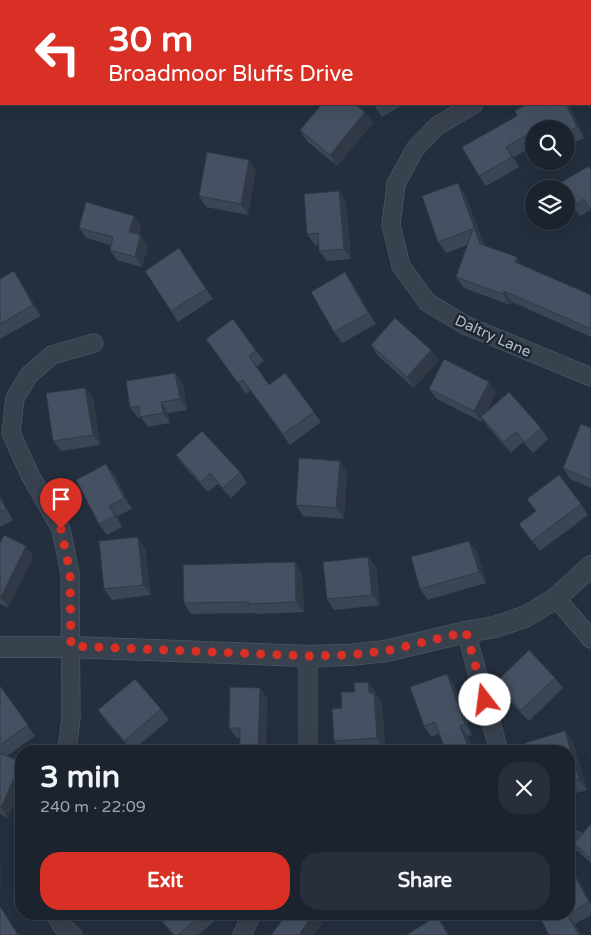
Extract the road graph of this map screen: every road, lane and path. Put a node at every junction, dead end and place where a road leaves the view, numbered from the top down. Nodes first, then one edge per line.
1 (472, 105) edge
2 (94, 343) dead end
3 (591, 378) edge
4 (591, 566) edge
5 (556, 598) junction
6 (466, 632) junction
7 (591, 639) edge
8 (71, 646) junction
9 (0, 647) edge
10 (308, 656) junction
11 (68, 745) edge
12 (308, 745) edge
13 (497, 745) edge
14 (58, 920) edge
15 (249, 920) edge
16 (73, 935) edge
17 (242, 935) edge

1 - 3 street, Daltry Lane
2 - 8 street
4 - 5 street
5 - 6 street
5 - 7 street
6 - 10 street
6 - 13 street
8 - 9 street
8 - 10 street
8 - 11 street
10 - 12 street
14 - 16 street
15 - 17 street

